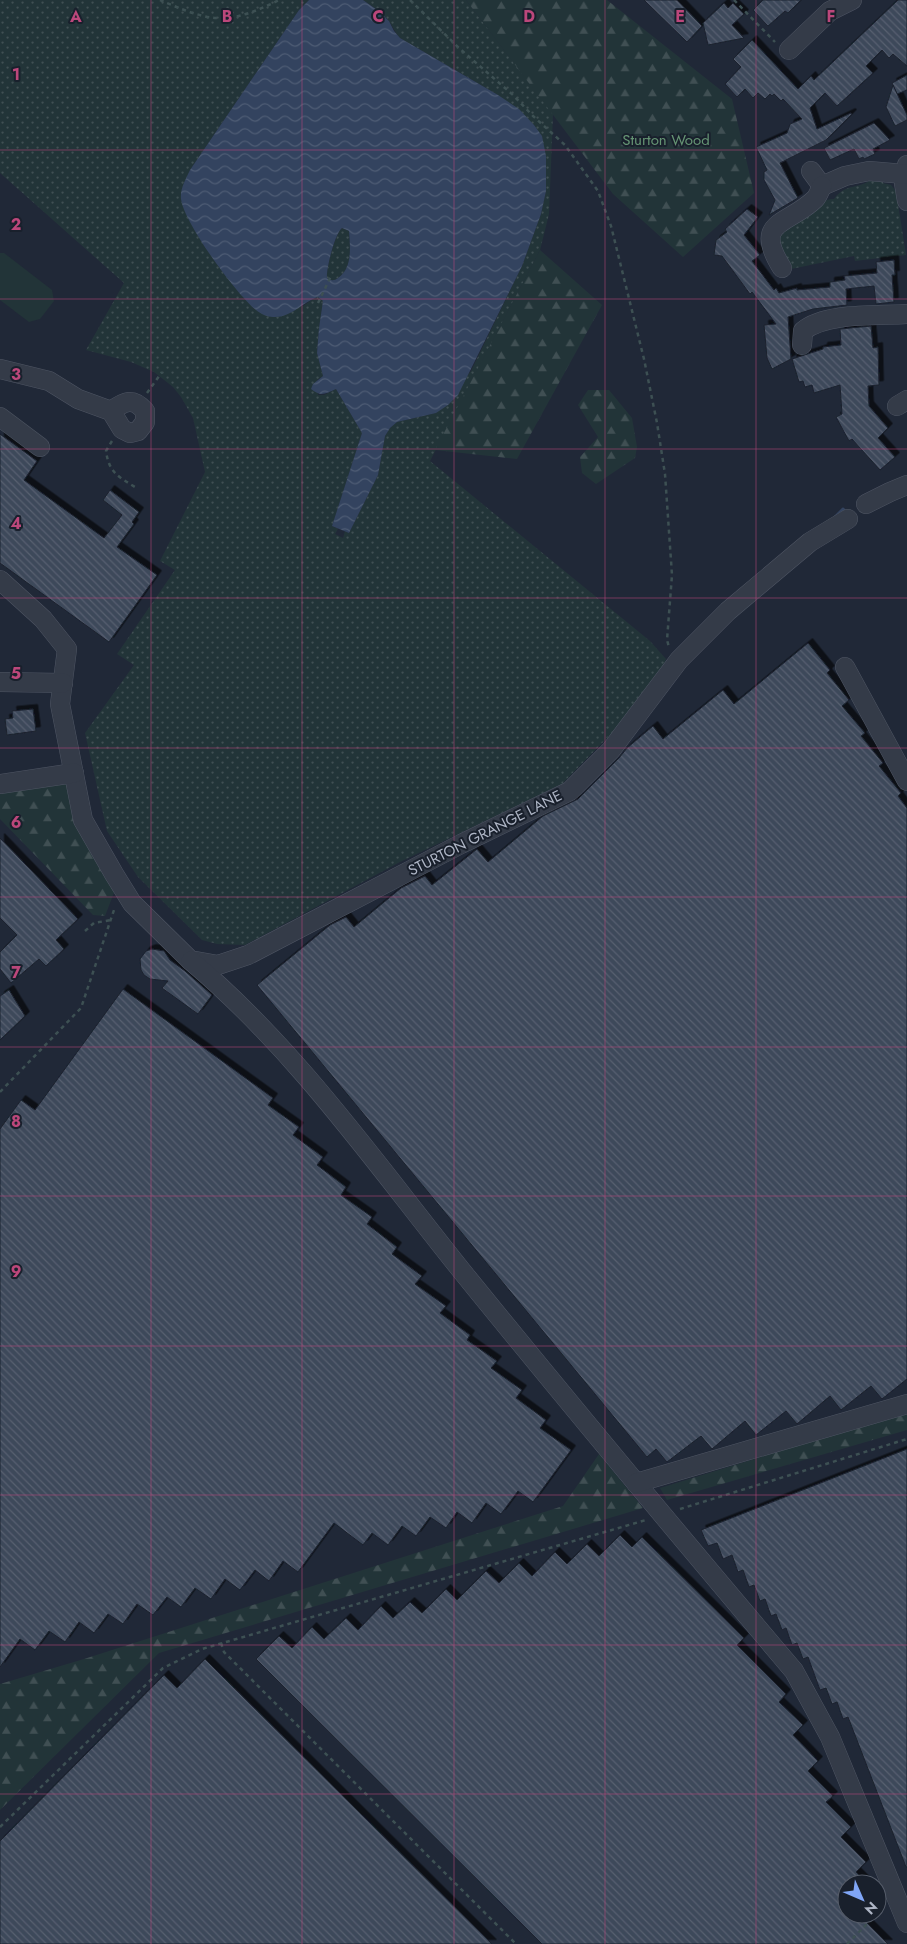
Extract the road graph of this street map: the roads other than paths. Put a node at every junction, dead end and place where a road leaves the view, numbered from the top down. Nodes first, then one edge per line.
1 (852, 0) edge
2 (789, 50) road end
3 (906, 170) edge
4 (907, 201) edge
5 (782, 268) dead end
6 (907, 314) edge
7 (802, 345) dead end
8 (0, 369) edge
9 (112, 411) junction
10 (0, 417) edge
11 (40, 447) dead end
12 (907, 486) edge
13 (866, 504) dead end
14 (848, 519) dead end
15 (0, 580) edge
16 (845, 667) dead end
17 (0, 682) edge
18 (63, 683) junction
19 (74, 773) junction
20 (907, 782) edge
21 (0, 784) edge
22 (190, 960) junction
23 (907, 1404) edge
24 (636, 1482) junction
25 (907, 1922) edge

1 - 2 street
3 - 4 street
3 - 5 street
6 - 7 street
8 - 9 street
9 - 9 street
10 - 11 street
12 - 13 street
14 - 22 street, STURTON GRANGE LANE
15 - 18 street
16 - 20 street
17 - 18 street
18 - 19 street
19 - 21 street
19 - 22 street
22 - 24 street
23 - 24 street
24 - 25 street

